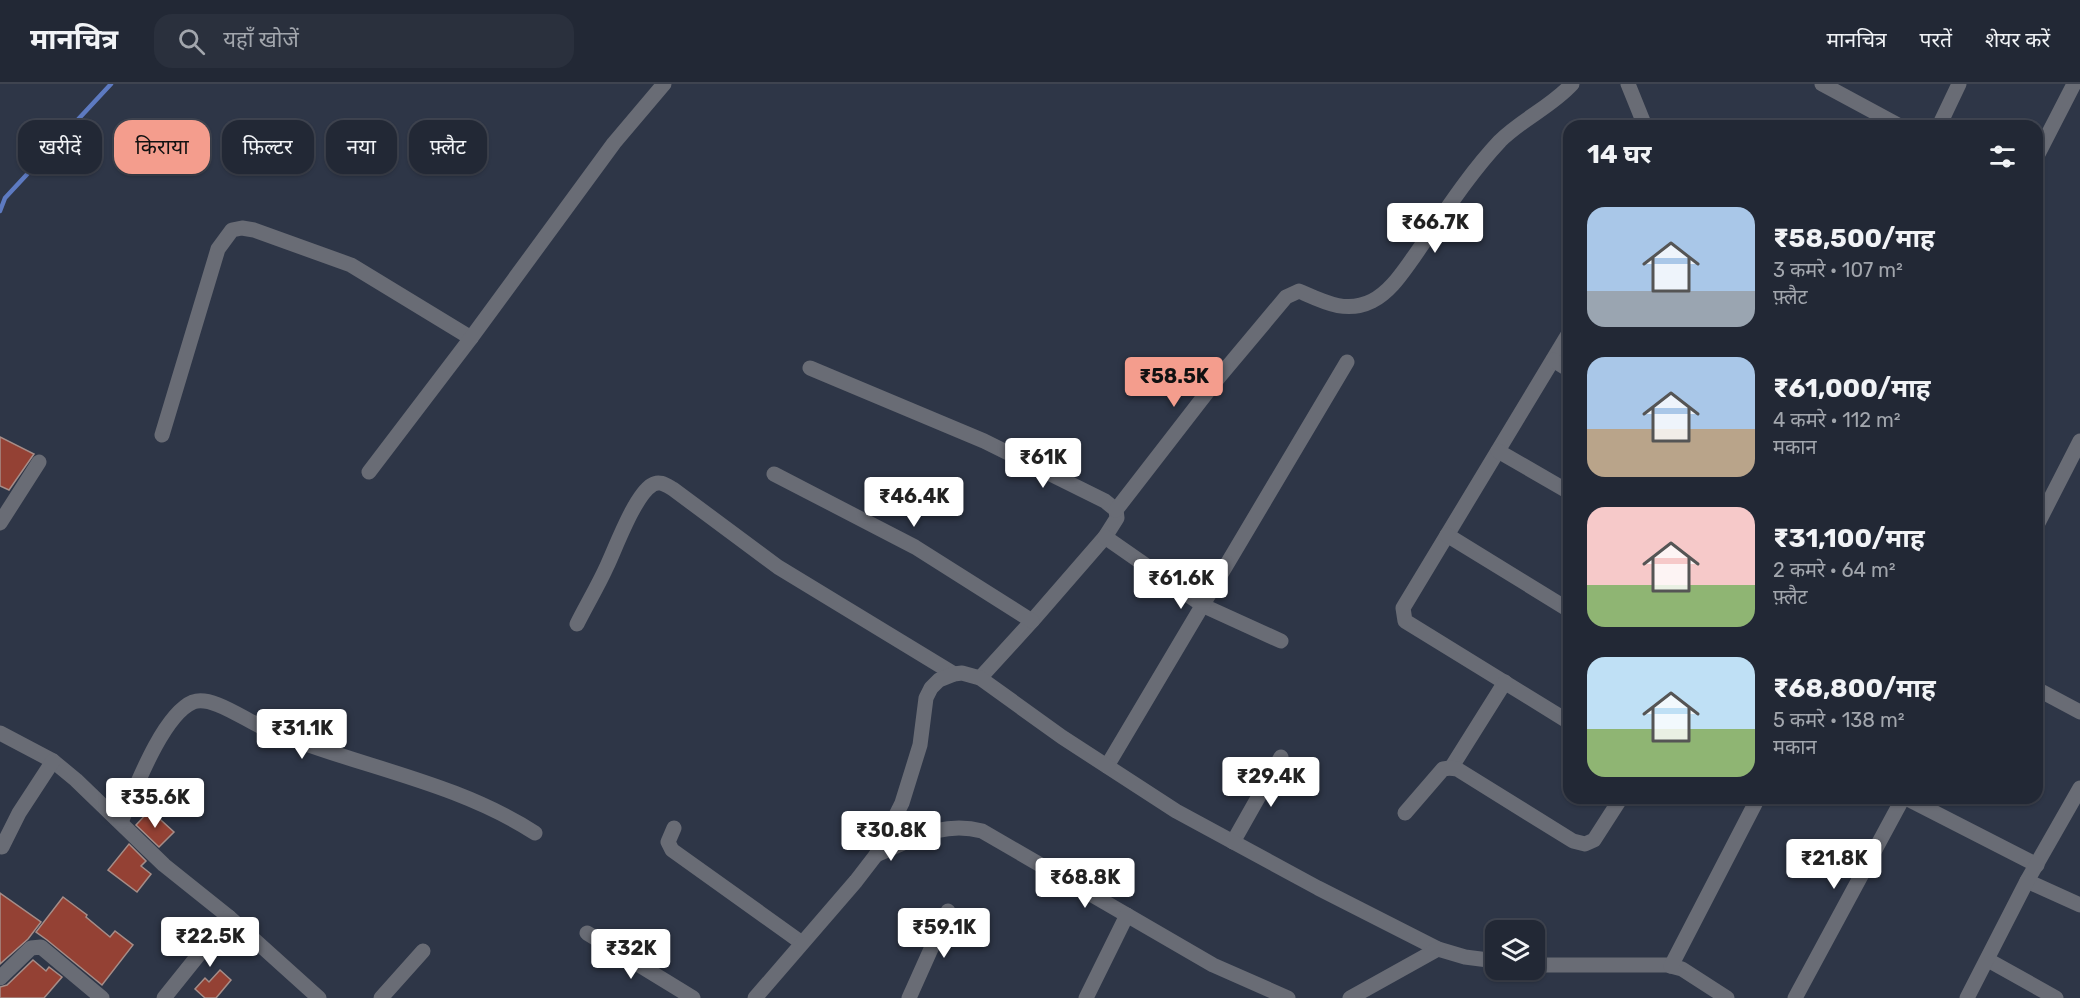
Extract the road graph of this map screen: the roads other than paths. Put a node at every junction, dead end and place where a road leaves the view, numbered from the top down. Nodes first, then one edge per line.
1 (664, 84) edge
2 (1572, 84) edge
3 (1628, 84) edge
4 (1822, 84) edge
5 (1959, 84) edge
6 (2074, 84) edge
7 (1643, 120) edge
8 (1889, 120) edge
9 (1942, 120) edge
10 (2043, 144) edge
11 (471, 338) junction
12 (1563, 343) edge
13 (1553, 360) junction
14 (1347, 362) dead end
15 (1563, 366) edge
16 (810, 368) dead end
17 (162, 435) dead end
18 (2080, 441) edge
19 (1498, 451) junction
20 (39, 462) dead end
21 (369, 472) dead end
22 (774, 474) dead end
23 (1563, 489) edge
24 (1116, 510) junction
25 (2043, 513) edge
26 (0, 523) edge
27 (1447, 535) junction
28 (1105, 537) junction
29 (1204, 606) junction
30 (1563, 606) edge
31 (1032, 621) junction
32 (577, 624) dead end
33 (1281, 640) dead end
34 (954, 674) junction
35 (980, 678) junction
36 (1505, 682) junction
37 (2043, 692) edge
38 (2080, 712) edge
39 (1563, 718) edge
40 (0, 734) edge
41 (1281, 757) dead end
42 (53, 761) junction
43 (1107, 766) junction
44 (1451, 768) junction
45 (2080, 788) edge
46 (1617, 804) edge
47 (1755, 804) edge
48 (1902, 804) edge
49 (1917, 804) edge
50 (1405, 813) dead end
51 (121, 822) junction
52 (674, 828) dead end
53 (536, 833) dead end
54 (1233, 842) junction
55 (2, 847) dead end
56 (876, 855) junction
57 (2037, 864) junction
58 (2027, 881) junction
59 (2080, 904) edge
60 (948, 911) dead end
61 (1127, 915) junction
62 (230, 917) junction
63 (587, 933) dead end
64 (802, 943) junction
65 (1438, 949) junction
66 (423, 951) dead end
67 (1485, 960) edge
68 (1988, 960) junction
69 (1545, 965) edge
70 (1671, 966) junction
71 (0, 978) edge
72 (1356, 997) edge
73 (102, 998) edge
74 (164, 998) edge
75 (319, 998) edge
76 (381, 998) edge
77 (693, 998) edge
78 (755, 998) edge
79 (909, 998) edge
80 (1086, 998) edge
81 (1288, 998) edge
82 (1728, 998) edge
83 (1795, 998) edge
84 (1967, 998) edge
85 (2056, 998) edge

1 - 11 street
2 - 24 street
3 - 7 street
4 - 8 street
5 - 9 street
6 - 10 street
11 - 17 street
11 - 21 street
12 - 13 street
13 - 15 street
13 - 19 street
14 - 29 street
16 - 24 street
18 - 25 street
19 - 23 street
19 - 27 street
20 - 26 street
22 - 31 street
24 - 28 street
27 - 30 street
27 - 36 street
28 - 29 street
28 - 31 street
29 - 33 street
29 - 43 street
31 - 35 street
32 - 34 street
34 - 35 street
34 - 56 street
35 - 43 street
36 - 39 street
36 - 44 street
37 - 38 street
40 - 42 street
41 - 54 street
42 - 51 street
42 - 55 street
43 - 54 street
44 - 46 street
44 - 50 street
45 - 57 street
47 - 70 street
48 - 83 street
49 - 57 street
51 - 53 street
51 - 62 street
52 - 64 street
54 - 65 street
56 - 61 street
56 - 64 street
57 - 58 street
58 - 59 street
58 - 68 street
60 - 79 street
61 - 80 street
61 - 81 street
62 - 74 street
62 - 75 street
63 - 77 street
64 - 78 street
65 - 67 street
65 - 72 street
66 - 76 street
68 - 84 street
68 - 85 street
69 - 70 street
70 - 82 street
71 - 73 street

